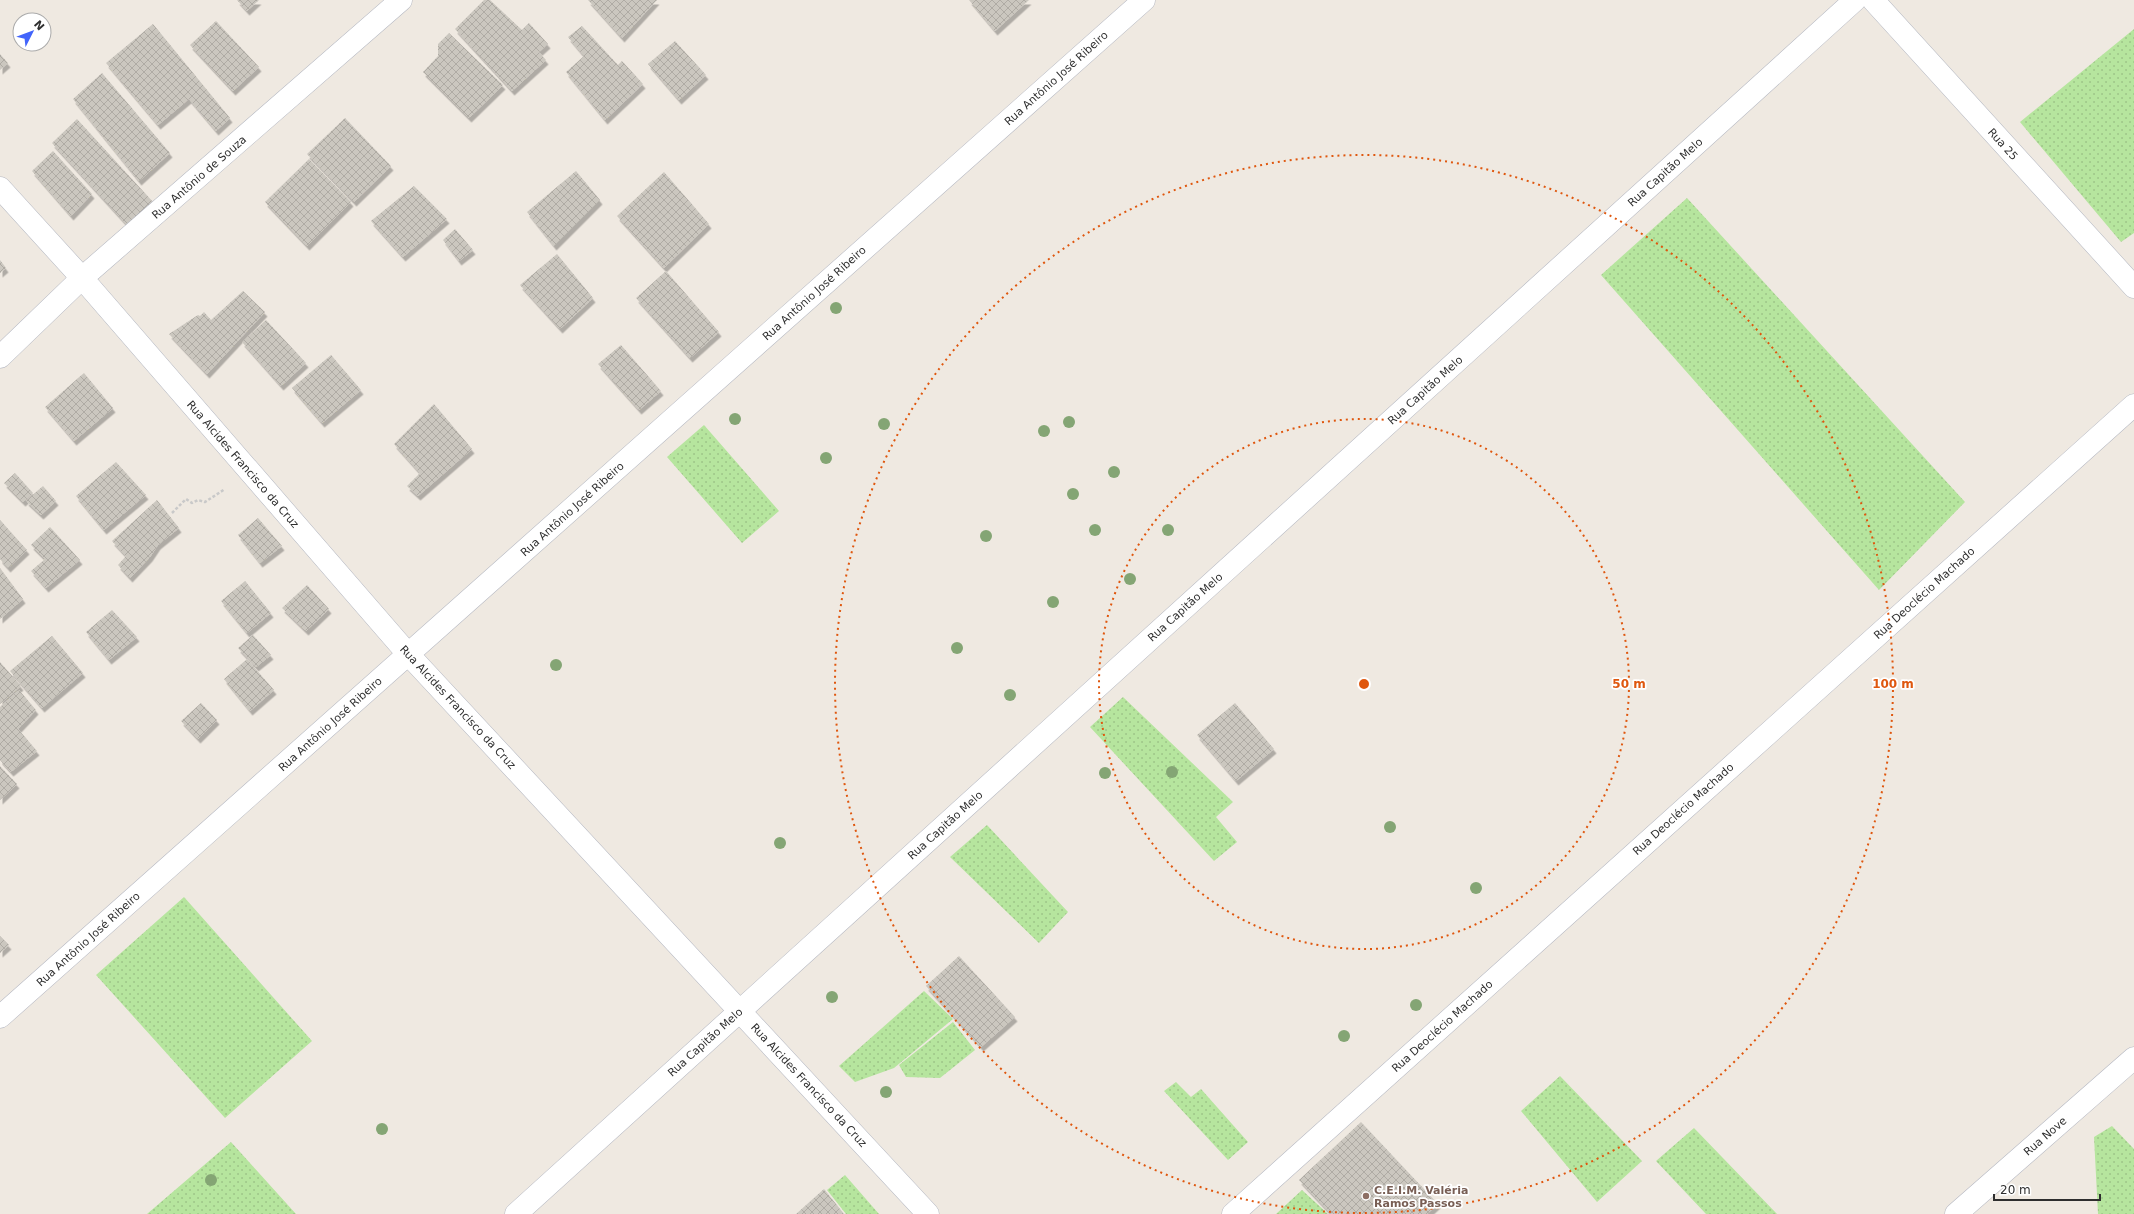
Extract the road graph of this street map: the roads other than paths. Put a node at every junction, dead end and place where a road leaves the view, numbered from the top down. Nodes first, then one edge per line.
1 (401, 0) edge
2 (1144, 0) edge
3 (1855, 0) edge
4 (1873, 0) edge
5 (0, 188) edge
6 (82, 278) junction
7 (2134, 287) edge
8 (0, 357) edge
9 (2134, 405) edge
10 (408, 654) junction
11 (740, 1011) junction
12 (0, 1017) edge
13 (2134, 1058) edge
14 (516, 1214) edge
15 (928, 1214) edge
16 (1233, 1214) edge
17 (1956, 1214) edge

1 - 6 street, Rua Antônio de Souza
2 - 10 street, Rua Antônio José Ribeiro
3 - 11 street, Rua Capitão Melo
4 - 7 street, Rua 25
5 - 6 street, Rua Alcides Francisco da Cruz
6 - 8 street, Rua Antônio de Souza
6 - 10 street, Rua Alcides Francisco da Cruz
9 - 16 street, Rua Deoclécio Machado
10 - 11 street, Rua Alcides Francisco da Cruz
10 - 12 street, Rua Antônio José Ribeiro
11 - 14 street, Rua Capitão Melo
11 - 15 street, Rua Alcides Francisco da Cruz
13 - 17 street, Rua Nove

